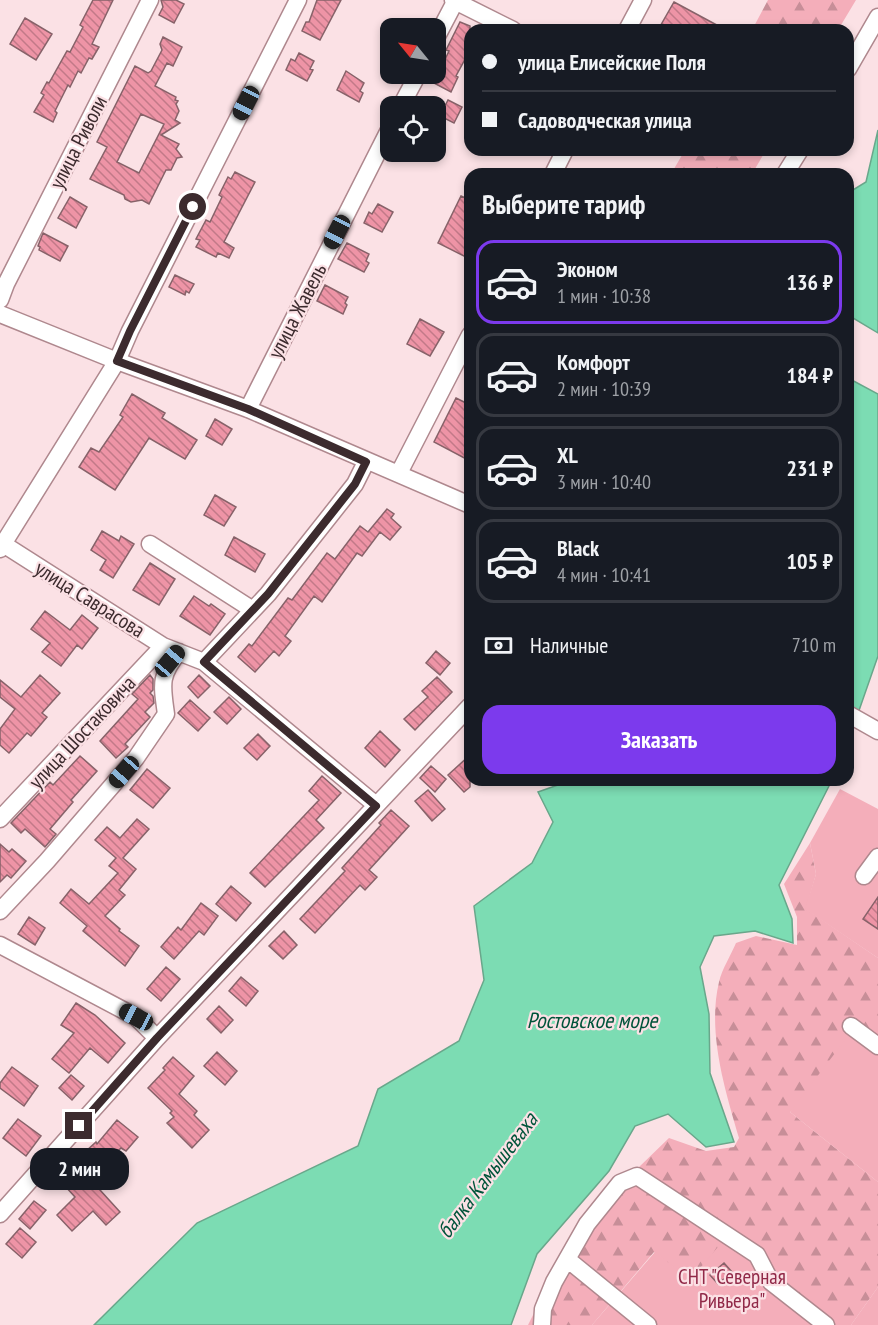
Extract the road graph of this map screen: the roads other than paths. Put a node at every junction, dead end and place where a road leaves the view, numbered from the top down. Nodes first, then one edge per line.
1 (150, 0) edge
2 (298, 0) edge
3 (455, 0) edge
4 (642, 0) edge
5 (878, 17) edge
6 (446, 18) edge
7 (501, 24) edge
8 (630, 24) edge
9 (854, 59) edge
10 (380, 148) edge
11 (3, 292) edge
12 (0, 314) edge
13 (464, 347) edge
14 (117, 361) junction
15 (250, 403) junction
16 (366, 462) junction
17 (402, 467) junction
18 (464, 502) edge
19 (150, 544) dead end
20 (1, 545) edge
21 (253, 610) junction
22 (171, 649) junction
23 (204, 662) junction
24 (464, 712) edge
25 (854, 717) edge
26 (878, 731) edge
27 (376, 806) junction
28 (0, 819) edge
29 (878, 857) edge
30 (864, 876) dead end
31 (0, 911) edge
32 (0, 945) edge
33 (851, 1026) dead end
34 (157, 1038) junction
35 (878, 1046) edge
36 (0, 1214) edge
37 (567, 1259) junction
38 (542, 1325) edge
39 (648, 1325) edge
40 (826, 1325) edge

1 - 11 street, улица Риволи
2 - 14 street
3 - 6 street
3 - 7 street
4 - 8 street
5 - 9 street
10 - 15 street, улица Жавель
12 - 14 street
13 - 17 street
14 - 15 street
14 - 20 street
15 - 16 street
16 - 17 street
16 - 21 street
17 - 18 street
19 - 21 street
20 - 22 street, улица Саврасова
21 - 23 street
22 - 23 street, улица Саврасова
22 - 28 street, улица Шостаковича
22 - 31 street
23 - 27 street, улица Саврасова
24 - 27 street
25 - 26 street
27 - 34 street
29 - 30 street
32 - 34 street
33 - 35 street
34 - 36 street
37 - 38 street
37 - 39 street
37 - 40 street

